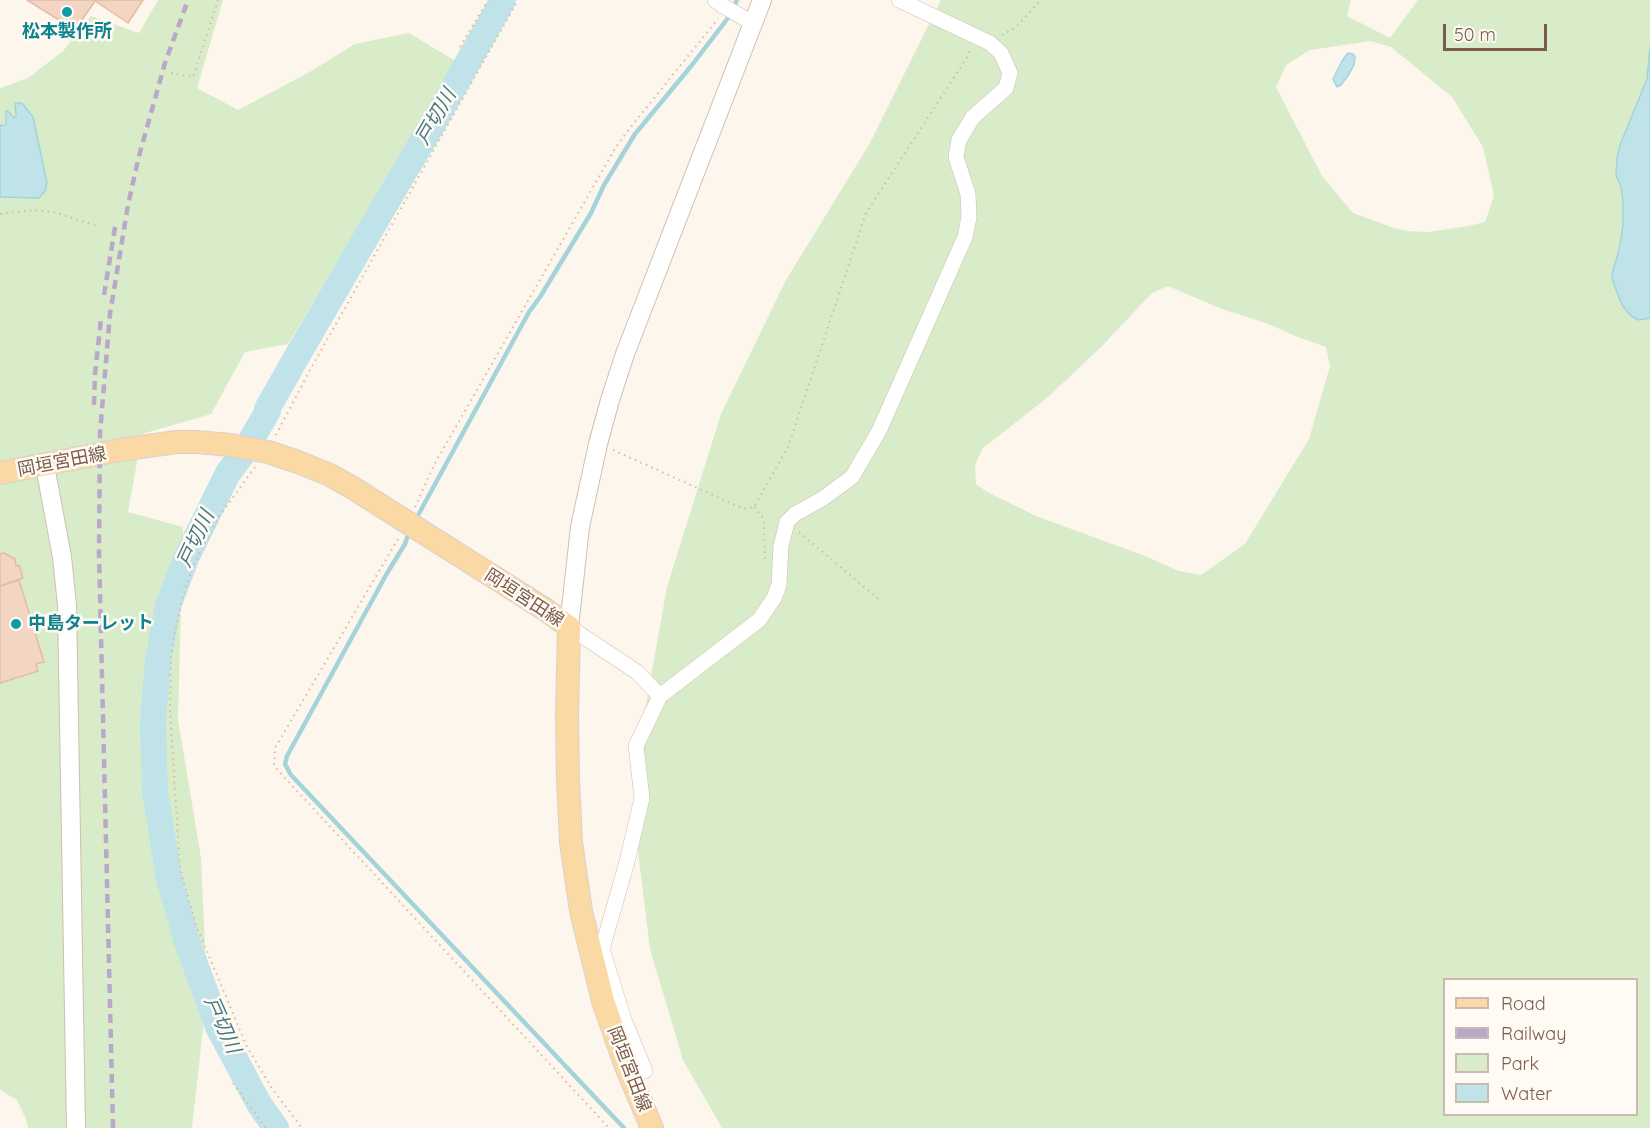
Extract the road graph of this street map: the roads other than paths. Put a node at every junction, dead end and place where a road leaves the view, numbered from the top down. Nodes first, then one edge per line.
1 (762, 0) edge
2 (899, 0) edge
3 (719, 3) edge
4 (753, 23) junction
5 (45, 466) junction
6 (0, 474) edge
7 (569, 627) junction
8 (660, 696) junction
9 (645, 1071) dead end
10 (76, 1128) edge
11 (652, 1128) edge

1 - 4 street
2 - 8 street
3 - 4 street
4 - 7 street
5 - 6 main road, 岡垣宮田線
5 - 7 main road, 岡垣宮田線
5 - 10 street
7 - 8 street
7 - 11 main road, 岡垣宮田線
8 - 9 street

